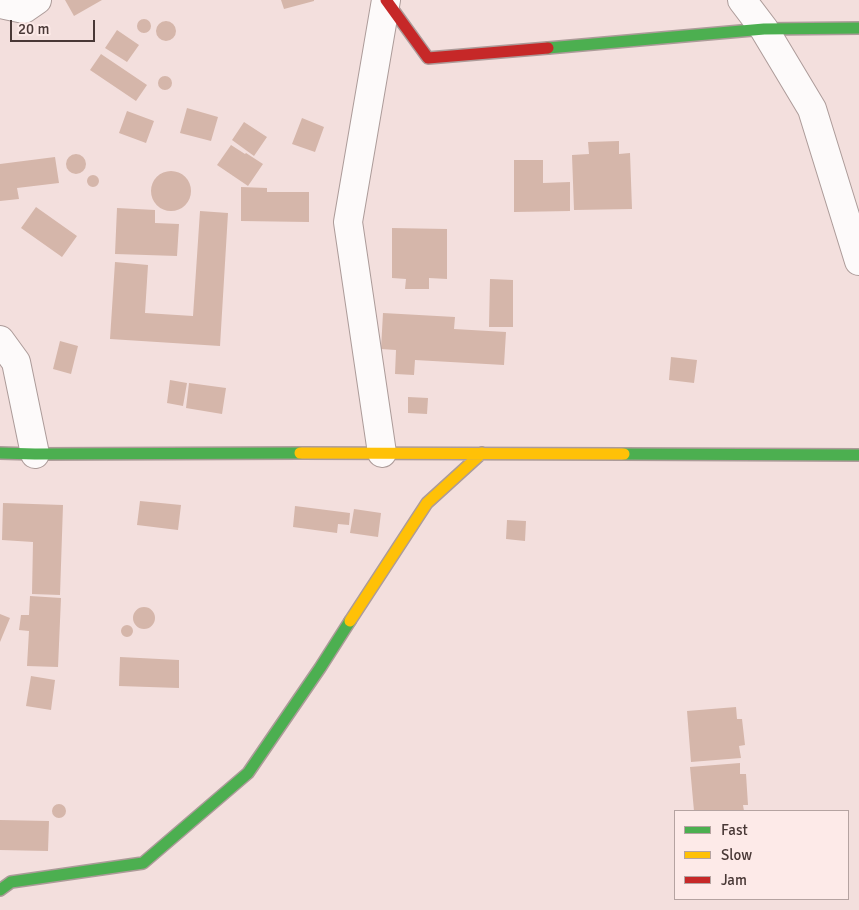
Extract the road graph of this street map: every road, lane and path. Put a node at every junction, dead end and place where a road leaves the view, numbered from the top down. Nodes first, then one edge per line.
1 (37, 0) edge
2 (386, 0) edge
3 (742, 0) edge
4 (0, 4) edge
5 (859, 28) edge
6 (764, 29) junction
7 (859, 260) edge
8 (0, 340) edge
9 (0, 452) edge
10 (382, 453) junction
11 (482, 453) junction
12 (35, 454) junction
13 (859, 455) edge
14 (0, 890) edge

1 - 4 street
2 - 6 street
2 - 10 street
3 - 6 street
5 - 6 street
6 - 7 street
8 - 12 street
9 - 12 street
10 - 11 street
10 - 12 street
11 - 13 street
11 - 14 street

